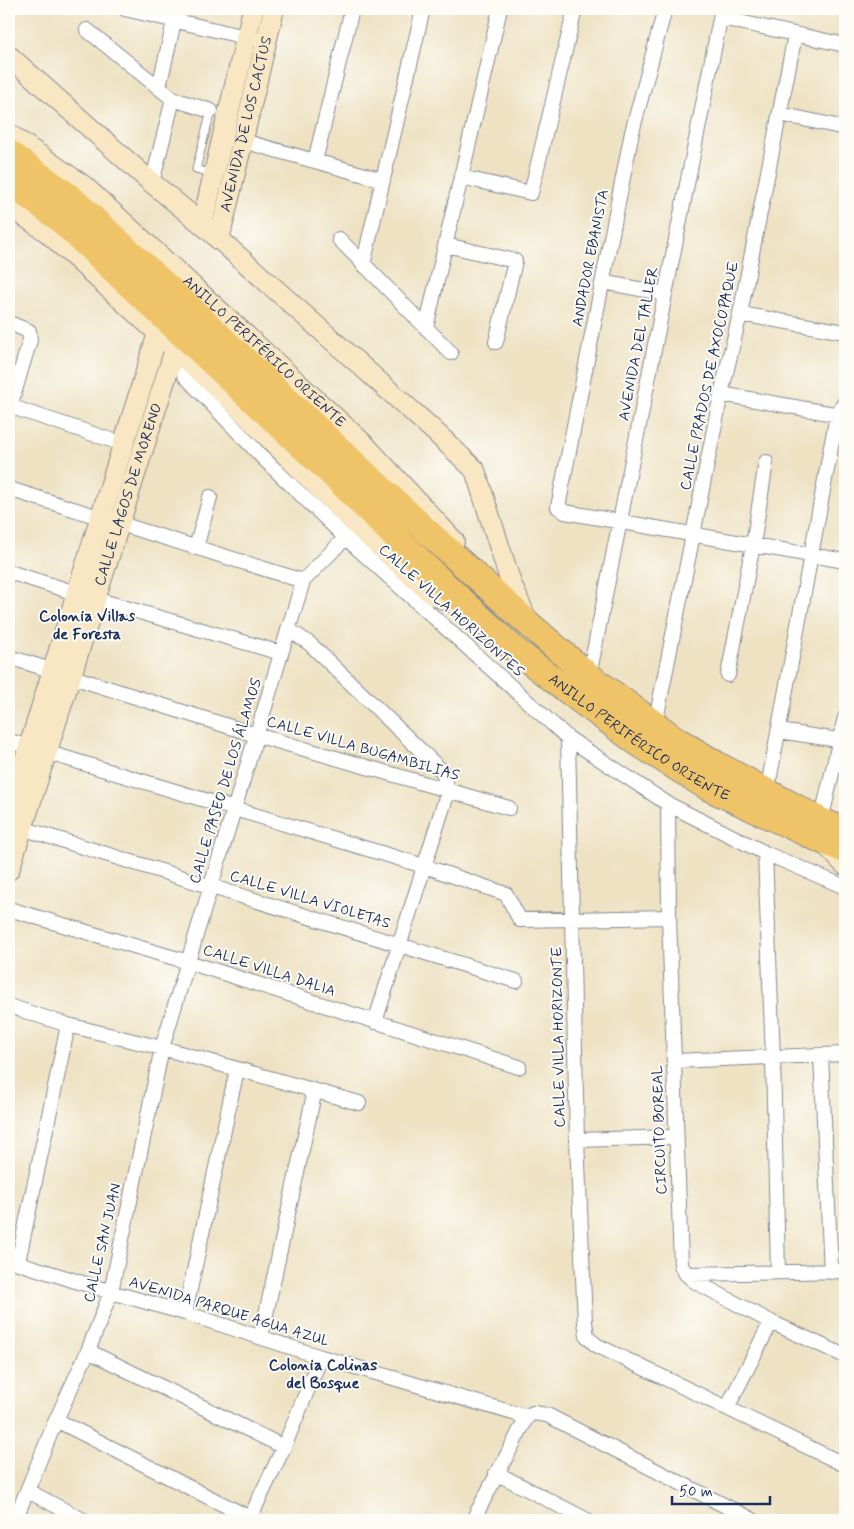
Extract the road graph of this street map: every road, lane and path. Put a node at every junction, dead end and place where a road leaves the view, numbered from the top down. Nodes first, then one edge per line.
1 (125, 9) edge
2 (254, 9) edge
3 (274, 9) edge
4 (352, 9) edge
5 (424, 9) edge
6 (500, 9) edge
7 (575, 9) edge
8 (665, 9) edge
9 (722, 13) edge
10 (176, 14) edge
11 (87, 30) dead end
12 (795, 35) junction
13 (247, 37) junction
14 (266, 42) junction
15 (845, 45) edge
16 (9, 56) edge
17 (159, 87) junction
18 (174, 99) junction
19 (220, 114) junction
20 (780, 114) junction
21 (845, 128) edge
22 (9, 134) edge
23 (242, 141) junction
24 (9, 153) edge
25 (315, 161) junction
26 (461, 177) junction
27 (383, 180) junction
28 (9, 182) edge
29 (152, 183) junction
30 (9, 206) edge
31 (202, 224) junction
32 (339, 239) dead end
33 (218, 240) junction
34 (446, 245) junction
35 (363, 265) junction
36 (602, 282) junction
37 (665, 294) junction
38 (740, 314) junction
39 (9, 323) edge
40 (426, 328) junction
41 (845, 332) edge
42 (158, 333) junction
43 (496, 342) dead end
44 (174, 349) junction
45 (450, 353) dead end
46 (721, 394) junction
47 (845, 402) edge
48 (235, 404) junction
49 (10, 406) edge
50 (270, 416) junction
51 (841, 416) edge
52 (123, 444) junction
53 (766, 462) dead end
54 (9, 489) edge
55 (210, 497) dead end
56 (110, 521) junction
57 (620, 521) junction
58 (351, 532) junction
59 (694, 534) junction
60 (753, 545) junction
61 (196, 548) junction
62 (811, 555) junction
63 (845, 561) edge
64 (9, 572) edge
65 (303, 581) junction
66 (497, 595) junction
67 (86, 597) junction
68 (471, 610) junction
69 (530, 626) junction
70 (288, 630) junction
71 (281, 653) junction
72 (9, 657) edge
73 (62, 674) junction
74 (728, 675) dead end
75 (589, 676) junction
76 (845, 717) edge
77 (656, 725) junction
78 (779, 731) junction
79 (256, 736) junction
80 (568, 738) junction
81 (9, 740) edge
82 (843, 741) edge
83 (38, 750) junction
84 (448, 791) junction
85 (767, 792) junction
86 (668, 804) junction
87 (509, 808) dead end
88 (234, 809) junction
89 (9, 811) edge
90 (15, 826) edge
91 (835, 832) edge
92 (765, 853) junction
93 (845, 865) edge
94 (424, 866) junction
95 (9, 870) edge
96 (211, 886) junction
97 (845, 887) edge
98 (9, 909) edge
99 (669, 917) junction
100 (572, 919) junction
101 (399, 944) junction
102 (188, 962) junction
103 (516, 981) dead end
104 (9, 1006) edge
105 (375, 1022) junction
106 (68, 1025) junction
107 (162, 1048) junction
108 (845, 1054) edge
109 (821, 1055) junction
110 (773, 1058) junction
111 (674, 1061) junction
112 (519, 1067) dead end
113 (237, 1069) junction
114 (310, 1090) junction
115 (358, 1103) dead end
116 (676, 1137) junction
117 (577, 1140) junction
118 (13, 1261) edge
119 (845, 1271) edge
120 (778, 1272) junction
121 (831, 1272) junction
122 (686, 1274) junction
123 (111, 1292) junction
124 (185, 1313) junction
125 (771, 1322) junction
126 (261, 1337) junction
127 (88, 1351) junction
128 (845, 1356) edge
129 (321, 1357) junction
130 (727, 1408) junction
131 (527, 1417) junction
132 (56, 1420) junction
133 (284, 1447) junction
134 (845, 1465) edge
135 (496, 1473) junction
136 (28, 1491) junction
137 (249, 1519) edge
138 (15, 1520) edge
139 (83, 1520) edge
140 (473, 1520) edge
141 (587, 1520) edge
142 (753, 1520) edge

1 - 10 street
2 - 13 street, AVENIDA DE LOS CACTUS
3 - 14 street, AVENIDA DE LOS CACTUS
4 - 25 street
5 - 27 street
6 - 26 street
7 - 26 street
8 - 36 street, ANDADOR EBANISTA
9 - 12 street
9 - 37 street, AVENIDA DEL TALLER
10 - 13 street
10 - 17 street
11 - 17 street
12 - 15 street
12 - 20 street, CALLE PRADOS DE AXOCOPAQUE
13 - 14 street
13 - 19 street, AVENIDA DE LOS CACTUS
14 - 23 street, AVENIDA DE LOS CACTUS
16 - 29 street, ANILLO PERIFÉRICO ORIENTE
17 - 18 street
18 - 19 street
18 - 29 street
19 - 31 street, AVENIDA DE LOS CACTUS
20 - 21 street
20 - 38 street, CALLE PRADOS DE AXOCOPAQUE
22 - 66 street, ANILLO PERIFÉRICO ORIENTE
23 - 25 street
23 - 33 street, AVENIDA DE LOS CACTUS
24 - 66 highway, ANILLO PERIFÉRICO ORIENTE
25 - 27 street
26 - 34 street
27 - 35 street
28 - 50 highway, ANILLO PERIFÉRICO ORIENTE
29 - 31 street, ANILLO PERIFÉRICO ORIENTE
30 - 42 street, ANILLO PERIFÉRICO ORIENTE
31 - 33 street, ANILLO PERIFÉRICO ORIENTE
32 - 35 street
33 - 69 street, ANILLO PERIFÉRICO ORIENTE
34 - 40 street
34 - 43 street
35 - 40 street
36 - 37 street
36 - 57 street, ANDADOR EBANISTA
37 - 57 street, AVENIDA DEL TALLER
38 - 41 street
38 - 46 street, CALLE PRADOS DE AXOCOPAQUE
39 - 49 street
40 - 45 street
42 - 44 street, ANILLO PERIFÉRICO ORIENTE
42 - 52 street, CALLE LAGOS DE MORENO
44 - 48 street, ANILLO PERIFÉRICO ORIENTE
44 - 56 street, CALLE LAGOS DE MORENO
44 - 58 street, CALLE VILLA HORIZONTES
46 - 51 street
46 - 59 street, CALLE PRADOS DE AXOCOPAQUE
47 - 51 street
48 - 50 highway
48 - 58 street, ANILLO PERIFÉRICO ORIENTE
49 - 52 street
50 - 68 highway, ANILLO PERIFÉRICO ORIENTE
51 - 62 street
52 - 56 street, CALLE LAGOS DE MORENO
53 - 60 street
54 - 56 street
55 - 61 street
56 - 61 street
56 - 67 street, CALLE LAGOS DE MORENO
57 - 59 street
57 - 75 street, AVENIDA DEL TALLER
58 - 65 street, CALLE PASEO DE LOS ÁLAMOS
58 - 68 street, ANILLO PERIFÉRICO ORIENTE
58 - 80 street, CALLE VILLA HORIZONTES
59 - 60 street
59 - 77 street, CALLE PRADOS DE AXOCOPAQUE
60 - 62 street
60 - 74 street
61 - 65 street
62 - 63 street
62 - 78 street
64 - 67 street
65 - 70 street, CALLE PASEO DE LOS ÁLAMOS
66 - 69 highway, ANILLO PERIFÉRICO ORIENTE
67 - 71 street
67 - 73 street, CALLE LAGOS DE MORENO
68 - 91 highway, ANILLO PERIFÉRICO ORIENTE
69 - 75 highway, ANILLO PERIFÉRICO ORIENTE
70 - 71 street, CALLE PASEO DE LOS ÁLAMOS
70 - 84 street
71 - 79 street, CALLE PASEO DE LOS ÁLAMOS
72 - 73 street, CALLE VILLA BUGAMBILIAS
73 - 79 street, CALLE VILLA BUGAMBILIAS
73 - 83 street, CALLE LAGOS DE MORENO
75 - 77 highway, ANILLO PERIFÉRICO ORIENTE
76 - 82 street
77 - 85 highway, ANILLO PERIFÉRICO ORIENTE
78 - 82 street
78 - 85 street
79 - 84 street, CALLE VILLA BUGAMBILIAS
79 - 88 street, CALLE PASEO DE LOS ÁLAMOS
80 - 86 street, CALLE VILLA HORIZONTES
80 - 100 street, CALLE VILLA HORIZONTE
81 - 83 street
82 - 91 street
83 - 88 street
83 - 89 street, CALLE LAGOS DE MORENO
83 - 90 street, CALLE LAGOS DE MORENO
84 - 87 street, CALLE VILLA BUGAMBILIAS
84 - 94 street
85 - 91 highway, ANILLO PERIFÉRICO ORIENTE
86 - 92 street, CALLE VILLA HORIZONTES
86 - 99 street, CIRCUITO BOREAL
88 - 94 street
88 - 96 street, CALLE PASEO DE LOS ÁLAMOS
90 - 95 street, CALLE LAGOS DE MORENO
90 - 96 street, CALLE VILLA VIOLETAS
91 - 93 street, ANILLO PERIFÉRICO ORIENTE
92 - 97 street, CALLE VILLA HORIZONTES
92 - 110 street
94 - 100 street
94 - 101 street
96 - 101 street, CALLE VILLA VIOLETAS
96 - 102 street, CALLE PASEO DE LOS ÁLAMOS
98 - 102 street, CALLE VILLA DALIA
99 - 100 street
99 - 111 street, CIRCUITO BOREAL
100 - 117 street, CALLE VILLA HORIZONTE
101 - 103 street, CALLE VILLA VIOLETAS
101 - 105 street
102 - 105 street, CALLE VILLA DALIA
102 - 107 street, CALLE PASEO DE LOS ÁLAMOS
104 - 106 street
105 - 112 street, CALLE VILLA DALIA
106 - 107 street
106 - 118 street
107 - 113 street
107 - 123 street, CALLE SAN JUAN
108 - 109 street
109 - 110 street
109 - 121 street
110 - 111 street
110 - 120 street
111 - 116 street, CIRCUITO BOREAL
113 - 114 street
113 - 124 street
114 - 115 street
114 - 126 street
116 - 117 street
116 - 122 street, CIRCUITO BOREAL
117 - 130 street, CALLE VILLA HORIZONTE
118 - 123 street, AVENIDA PARQUE AGUA AZUL
119 - 121 street
120 - 121 street
120 - 122 street
122 - 125 street
123 - 124 street, AVENIDA PARQUE AGUA AZUL
123 - 127 street, CALLE SAN JUAN
124 - 126 street, AVENIDA PARQUE AGUA AZUL
125 - 128 street
125 - 130 street
126 - 129 street, AVENIDA PARQUE AGUA AZUL
127 - 132 street, CALLE SAN JUAN
127 - 133 street
129 - 131 street, AVENIDA PARQUE AGUA AZUL
129 - 133 street
130 - 134 street
131 - 135 street
131 - 142 street, AVENIDA PARQUE AGUA AZUL
132 - 136 street, CALLE SAN JUAN
132 - 137 street
133 - 137 street
135 - 140 street
135 - 141 street
136 - 138 street, CALLE SAN JUAN
136 - 139 street

